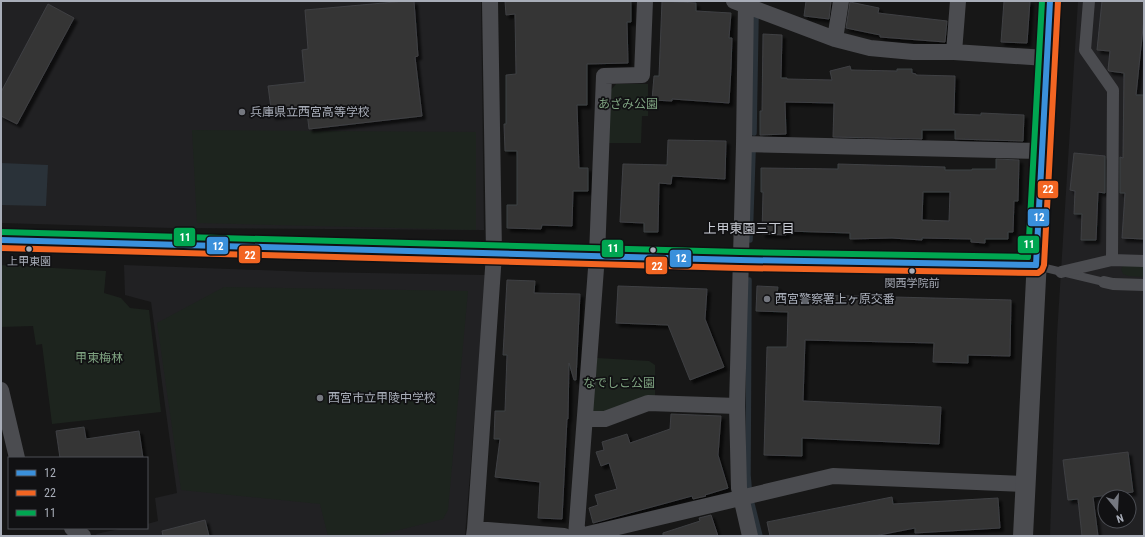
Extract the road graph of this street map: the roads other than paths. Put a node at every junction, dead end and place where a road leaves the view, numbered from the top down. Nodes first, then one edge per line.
1 (490, 1) edge
2 (645, 1) edge
3 (841, 1) edge
4 (958, 1) edge
5 (1050, 1) edge
6 (1089, 1) edge
7 (742, 2) edge
8 (834, 39) junction
9 (954, 52) junction
10 (1046, 58) junction
11 (744, 144) junction
12 (1042, 151) junction
13 (1, 240) edge
14 (494, 254) junction
15 (597, 256) junction
16 (740, 260) junction
17 (1112, 260) junction
18 (1144, 261) edge
19 (1036, 265) junction
20 (1061, 272) junction
21 (1104, 282) joint
22 (1144, 285) edge
23 (1, 393) edge
24 (737, 406) junction
25 (585, 419) junction
26 (17, 457) edge
27 (1026, 484) junction
28 (742, 497) junction
29 (73, 529) edge
30 (475, 533) edge
31 (83, 536) edge
32 (564, 536) edge
33 (576, 536) edge
34 (580, 536) edge
35 (750, 536) edge
36 (1023, 536) edge

1 - 14 street
2 - 15 street
3 - 8 street
4 - 9 street
5 - 10 street
6 - 17 street
7 - 8 street
7 - 11 street
8 - 9 street
9 - 10 street
10 - 12 street
11 - 12 street
11 - 16 street
12 - 19 street
13 - 14 street
14 - 15 street
14 - 30 street
15 - 16 street
15 - 25 street
16 - 19 street
16 - 24 street
17 - 18 street
17 - 20 street
19 - 20 lane
19 - 27 street
20 - 21 lane
21 - 22 street
23 - 26 street
24 - 25 street
24 - 28 street
25 - 33 street
27 - 28 street
27 - 36 street
28 - 34 street
28 - 35 street
29 - 31 street
30 - 32 street

